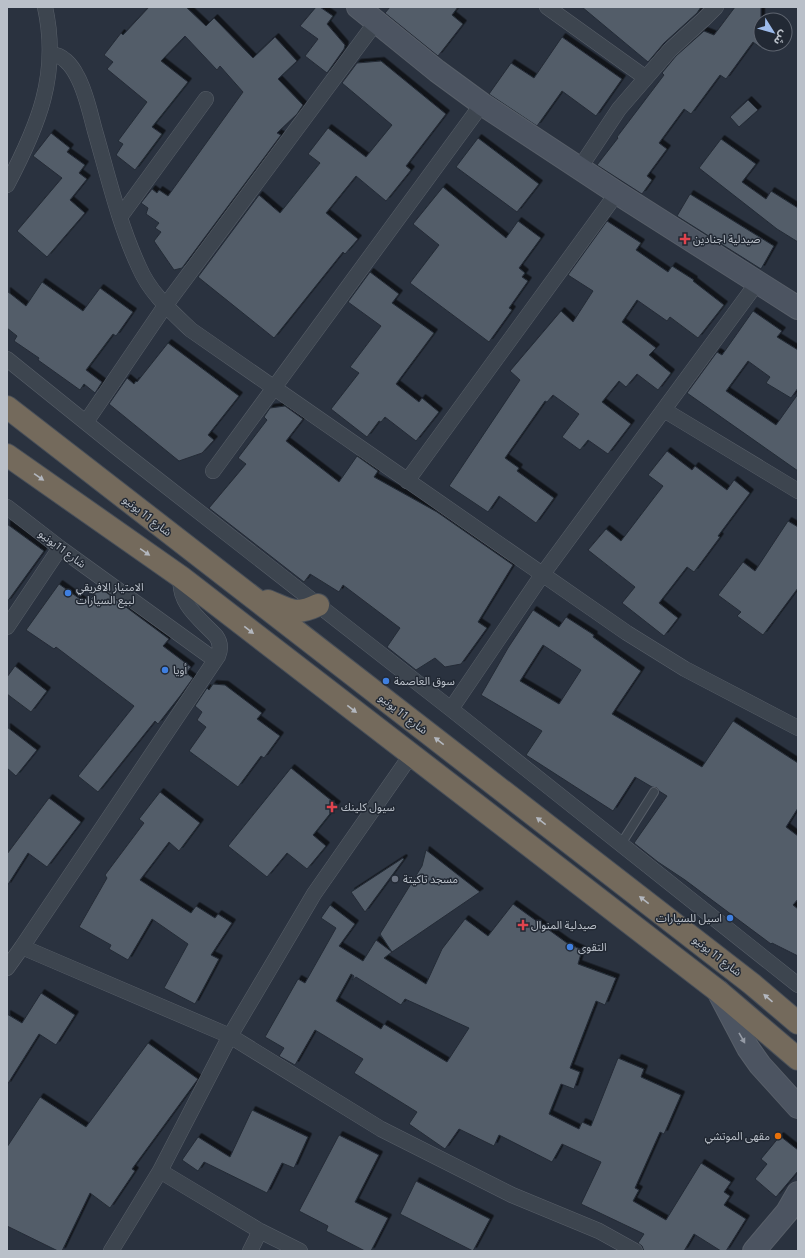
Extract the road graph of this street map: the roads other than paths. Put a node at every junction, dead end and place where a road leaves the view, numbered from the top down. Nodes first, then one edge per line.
1 (45, 7) edge
2 (358, 7) edge
3 (547, 7) edge
4 (716, 7) edge
5 (376, 22) junction
6 (50, 55) junction
7 (646, 78) junction
8 (206, 99) dead end
9 (482, 104) junction
10 (580, 169) junction
11 (7, 185) edge
12 (617, 193) junction
13 (120, 217) junction
14 (757, 283) junction
15 (166, 306) junction
16 (798, 308) edge
17 (7, 359) edge
18 (274, 388) junction
19 (7, 407) edge
20 (664, 410) junction
21 (86, 422) junction
22 (7, 455) edge
23 (213, 471) dead end
24 (407, 481) junction
25 (798, 490) edge
26 (7, 507) edge
27 (60, 548) junction
28 (542, 575) junction
29 (181, 577) junction
30 (248, 594) junction
31 (318, 605) junction
32 (7, 626) edge
33 (215, 660) junction
34 (451, 709) junction
35 (798, 728) edge
36 (411, 754) junction
37 (654, 792) dead end
38 (621, 844) junction
39 (22, 947) junction
40 (7, 968) edge
41 (798, 985) edge
42 (718, 991) junction
43 (798, 1023) edge
44 (230, 1036) junction
45 (798, 1059) edge
46 (798, 1107) edge
47 (160, 1171) junction
48 (794, 1204) edge
49 (260, 1231) junction
50 (111, 1251) edge
51 (250, 1251) edge
52 (300, 1251) edge
53 (635, 1251) edge
54 (754, 1251) edge

1 - 6 street
2 - 5 main road
3 - 7 street
4 - 7 street
5 - 9 main road
5 - 15 street
6 - 11 street
6 - 13 street
7 - 10 street
8 - 13 street
9 - 10 main road
9 - 18 street
10 - 12 main road
12 - 14 main road
12 - 24 street
13 - 15 street
14 - 16 main road
14 - 20 street
15 - 18 street
15 - 21 street
17 - 21 street
18 - 23 street
18 - 24 street
19 - 30 highway, شارع 11 يونيو
20 - 25 street
20 - 28 street
21 - 31 street
22 -> 29 highway
24 - 28 street
26 - 27 street, شارع 11يونيو
27 - 32 street
27 - 33 street, شارع 11يونيو
28 - 34 street
28 - 35 street
29 - 33 street
29 -> 36 highway
30 - 31 highway
43 -> 30 highway, شارع 11 يونيو
31 - 34 street
33 - 39 street
34 - 38 street
36 - 42 highway
36 - 44 street
37 - 38 lane
38 - 41 street
39 - 40 street
39 - 44 street
42 - 45 highway
42 -> 46 main road
44 - 47 street
44 - 53 street
47 - 49 street
47 - 50 street
48 - 54 main road
49 - 51 street
49 - 52 street

